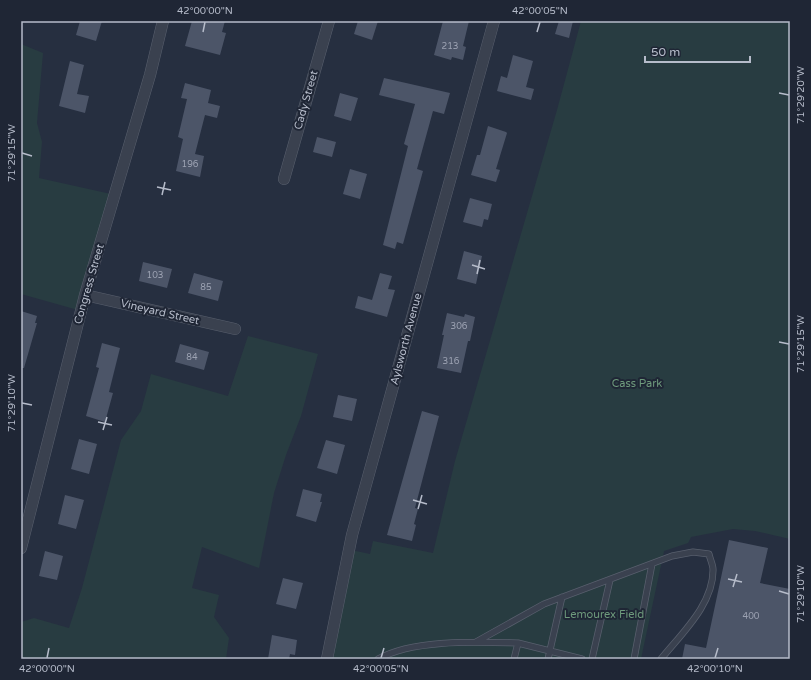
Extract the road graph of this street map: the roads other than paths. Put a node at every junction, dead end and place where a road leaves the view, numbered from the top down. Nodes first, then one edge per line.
1 (163, 21) edge
2 (329, 21) edge
3 (494, 21) edge
4 (284, 179) dead end
5 (85, 295) junction
6 (235, 329) dead end
7 (21, 548) edge
8 (652, 564) junction
9 (610, 580) junction
10 (562, 597) junction
11 (476, 642) junction
12 (518, 643) junction
13 (550, 652) junction
14 (327, 659) edge
15 (378, 659) edge
16 (514, 659) edge
17 (548, 659) edge
18 (582, 659) edge
19 (592, 659) edge
20 (634, 659) edge
21 (661, 659) edge

1 - 5 street, Congress Street
2 - 4 street, Cady Street
3 - 14 street, Aylsworth Avenue
5 - 6 street, Vineyard Street
5 - 7 street, Congress Street
8 - 9 lane
8 - 20 lane
8 - 21 lane
9 - 10 lane
9 - 19 lane
10 - 11 lane
10 - 13 lane
11 - 12 lane
11 - 15 lane
12 - 13 lane
12 - 16 lane
13 - 17 lane
13 - 18 lane

